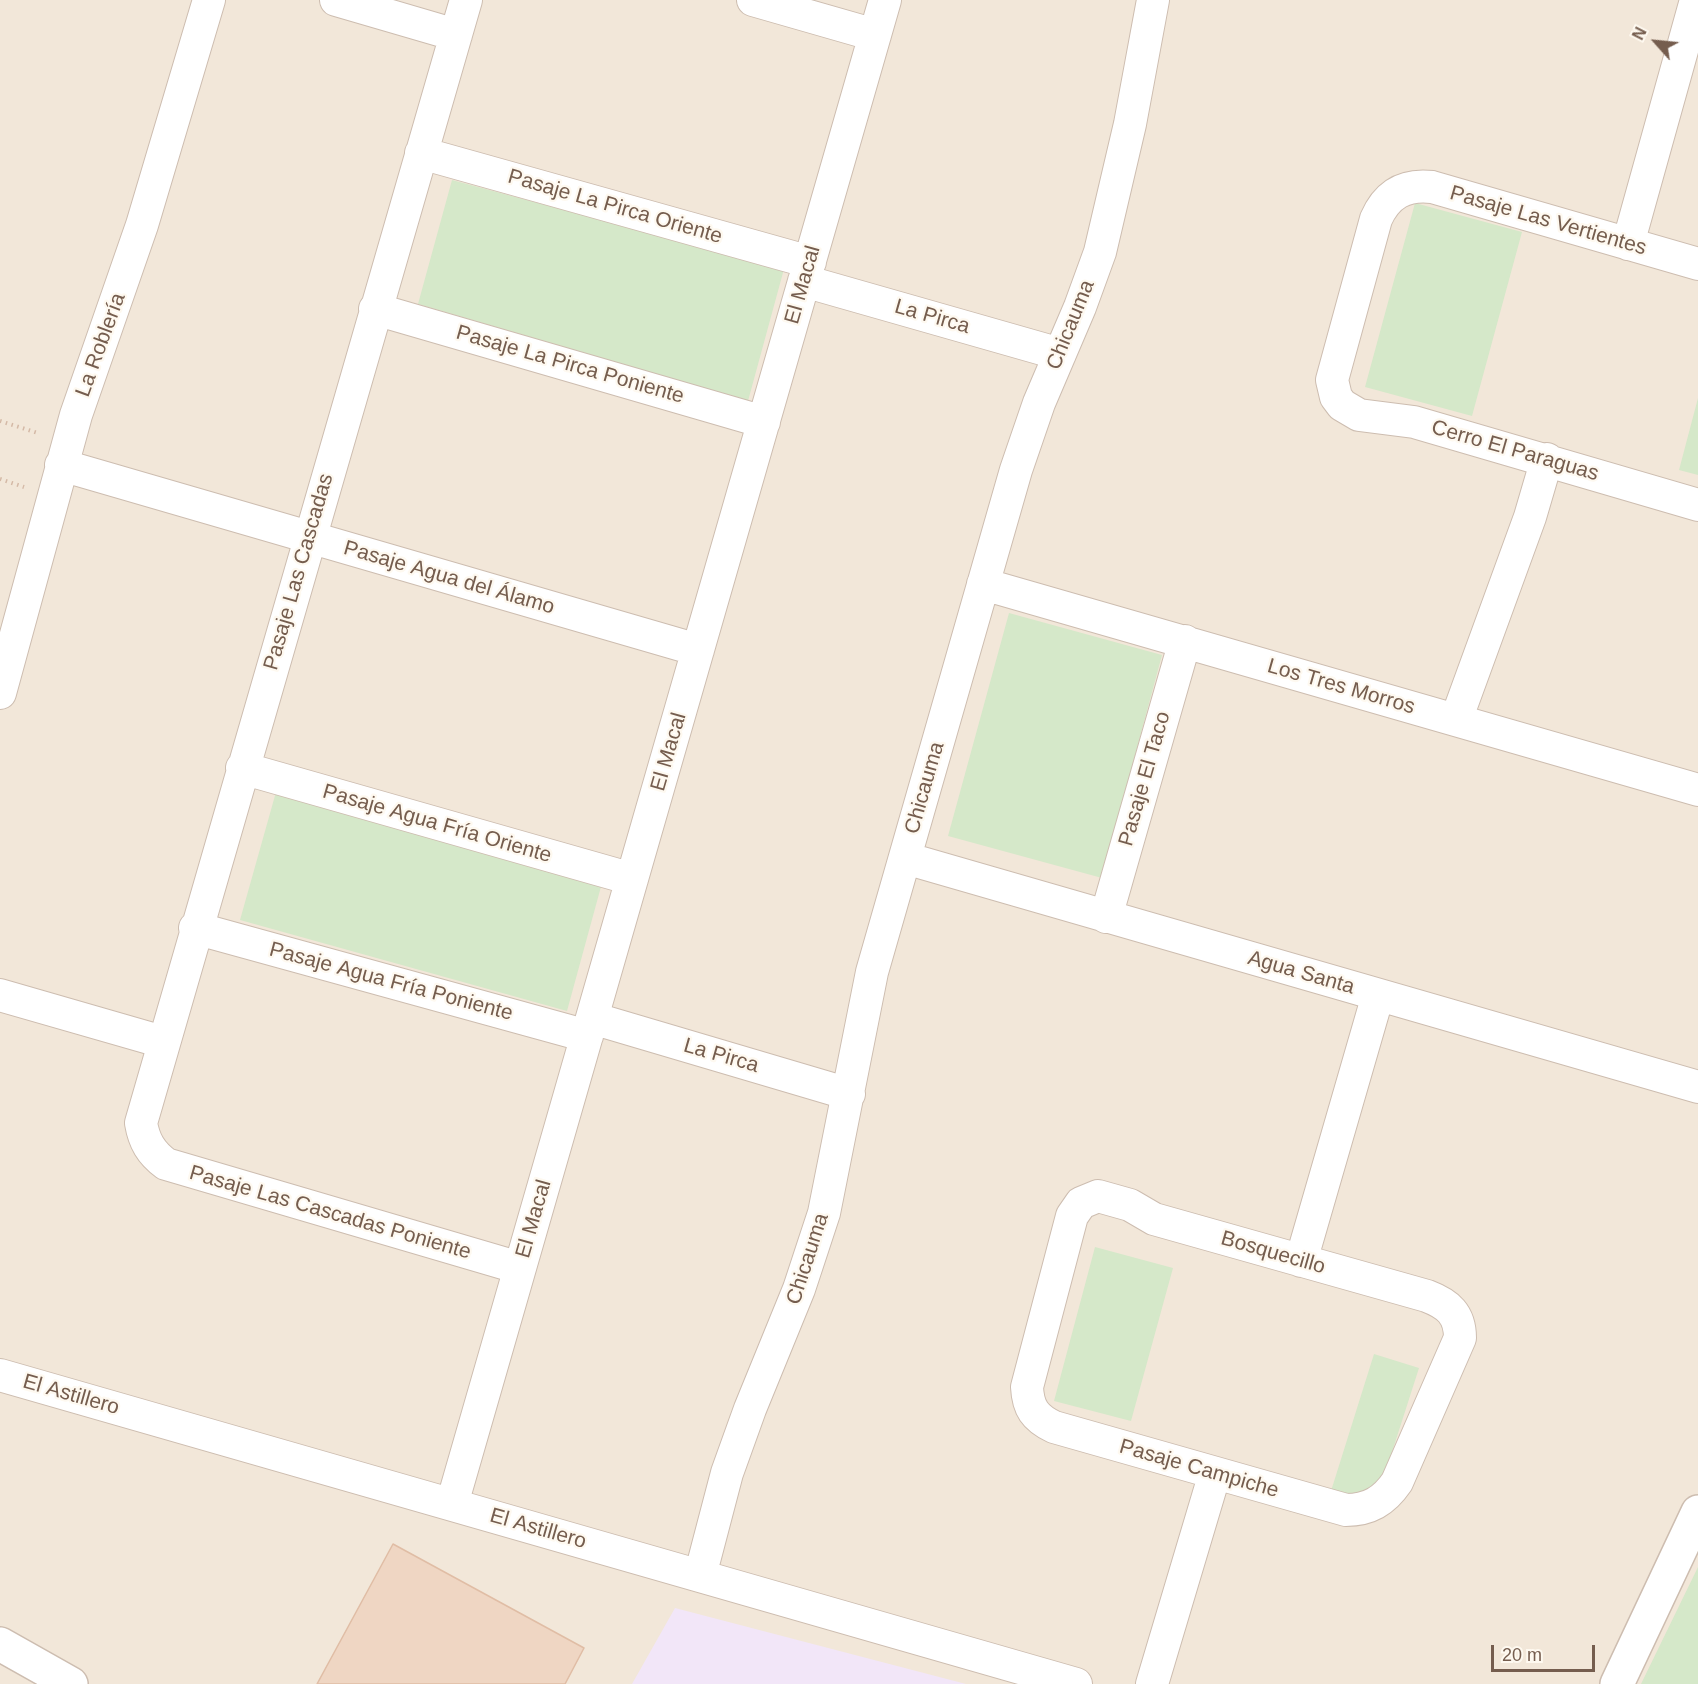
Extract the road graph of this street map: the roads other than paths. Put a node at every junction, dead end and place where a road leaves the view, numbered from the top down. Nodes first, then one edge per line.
1 (209, 0) edge
2 (336, 0) edge
3 (466, 0) edge
4 (753, 0) edge
5 (885, 0) edge
6 (1153, 0) edge
7 (1695, 1) edge
8 (456, 35) junction
9 (875, 35) junction
10 (421, 153) junction
11 (1628, 244) junction
12 (1698, 264) edge
13 (807, 272) junction
14 (375, 309) junction
15 (1060, 354) junction
16 (1336, 397) joint
17 (764, 422) junction
18 (1547, 459) junction
19 (61, 465) junction
20 (1698, 505) edge
21 (309, 537) junction
22 (983, 584) junction
23 (1185, 641) junction
24 (698, 650) junction
25 (0, 693) edge
26 (1456, 720) junction
27 (242, 768) junction
28 (1698, 789) edge
29 (904, 858) junction
30 (632, 879) junction
31 (1106, 916) junction
32 (195, 928) junction
33 (0, 995) edge
34 (1378, 995) junction
35 (589, 1027) junction
36 (163, 1042) junction
37 (1698, 1087) edge
38 (849, 1094) junction
39 (147, 1145) joint
40 (1301, 1261) junction
41 (520, 1268) junction
42 (0, 1375) edge
43 (1032, 1412) joint
44 (1215, 1473) junction
45 (452, 1504) junction
46 (1370, 1507) joint
47 (1698, 1512) edge
48 (700, 1576) junction
49 (0, 1644) edge
50 (71, 1684) edge
51 (1076, 1684) edge
52 (1152, 1684) edge
53 (1617, 1684) edge

1 - 19 street, La Roblería
2 - 8 street
3 - 8 street, Pasaje Las Cascadas
4 - 9 street
5 - 9 street, El Macal
6 - 15 street, Chicauma
7 - 11 street
8 - 10 street, Pasaje Las Cascadas
9 - 13 street, El Macal
10 - 13 street, Pasaje La Pirca Oriente
10 - 14 street, Pasaje Las Cascadas
11 - 12 street, Pasaje Las Vertientes
11 - 16 street, Pasaje Las Vertientes
13 - 15 street, La Pirca
13 - 17 street, El Macal
14 - 17 street, Pasaje La Pirca Poniente
14 - 21 street, Pasaje Las Cascadas
15 - 22 street, Chicauma
16 - 18 street, Cerro El Paraguas
17 - 24 street, El Macal
18 - 20 street, Cerro El Paraguas
18 - 26 street
19 - 21 street, Pasaje Agua del Álamo
19 - 25 street, La Roblería
21 - 24 street, Pasaje Agua del Álamo
21 - 27 street, Pasaje Las Cascadas
22 - 23 street, Los Tres Morros
22 - 29 street, Chicauma
23 - 26 street, Los Tres Morros
23 - 31 street, Pasaje El Taco
24 - 30 street, El Macal
26 - 28 street, Los Tres Morros
27 - 30 street, Pasaje Agua Fría Oriente
27 - 32 street, Pasaje Las Cascadas
29 - 31 street, Agua Santa
29 - 38 street, Chicauma
30 - 35 street, El Macal
31 - 34 street, Agua Santa
32 - 35 street, Pasaje Agua Fría Poniente
32 - 36 street, Pasaje Las Cascadas
33 - 36 street
34 - 37 street, Agua Santa
34 - 40 street
35 - 38 street, La Pirca
35 - 41 street, El Macal
36 - 39 street, Pasaje Las Cascadas
38 - 48 street, Chicauma
39 - 41 street, Pasaje Las Cascadas Poniente
40 - 43 street, Bosquecillo
40 - 46 street, Bosquecillo
41 - 45 street, El Macal
42 - 45 street, El Astillero
43 - 44 street, Pasaje Campiche
44 - 46 street, Pasaje Campiche
44 - 52 street
45 - 48 street, El Astillero
47 - 53 street
48 - 51 street, El Astillero
49 - 50 street

